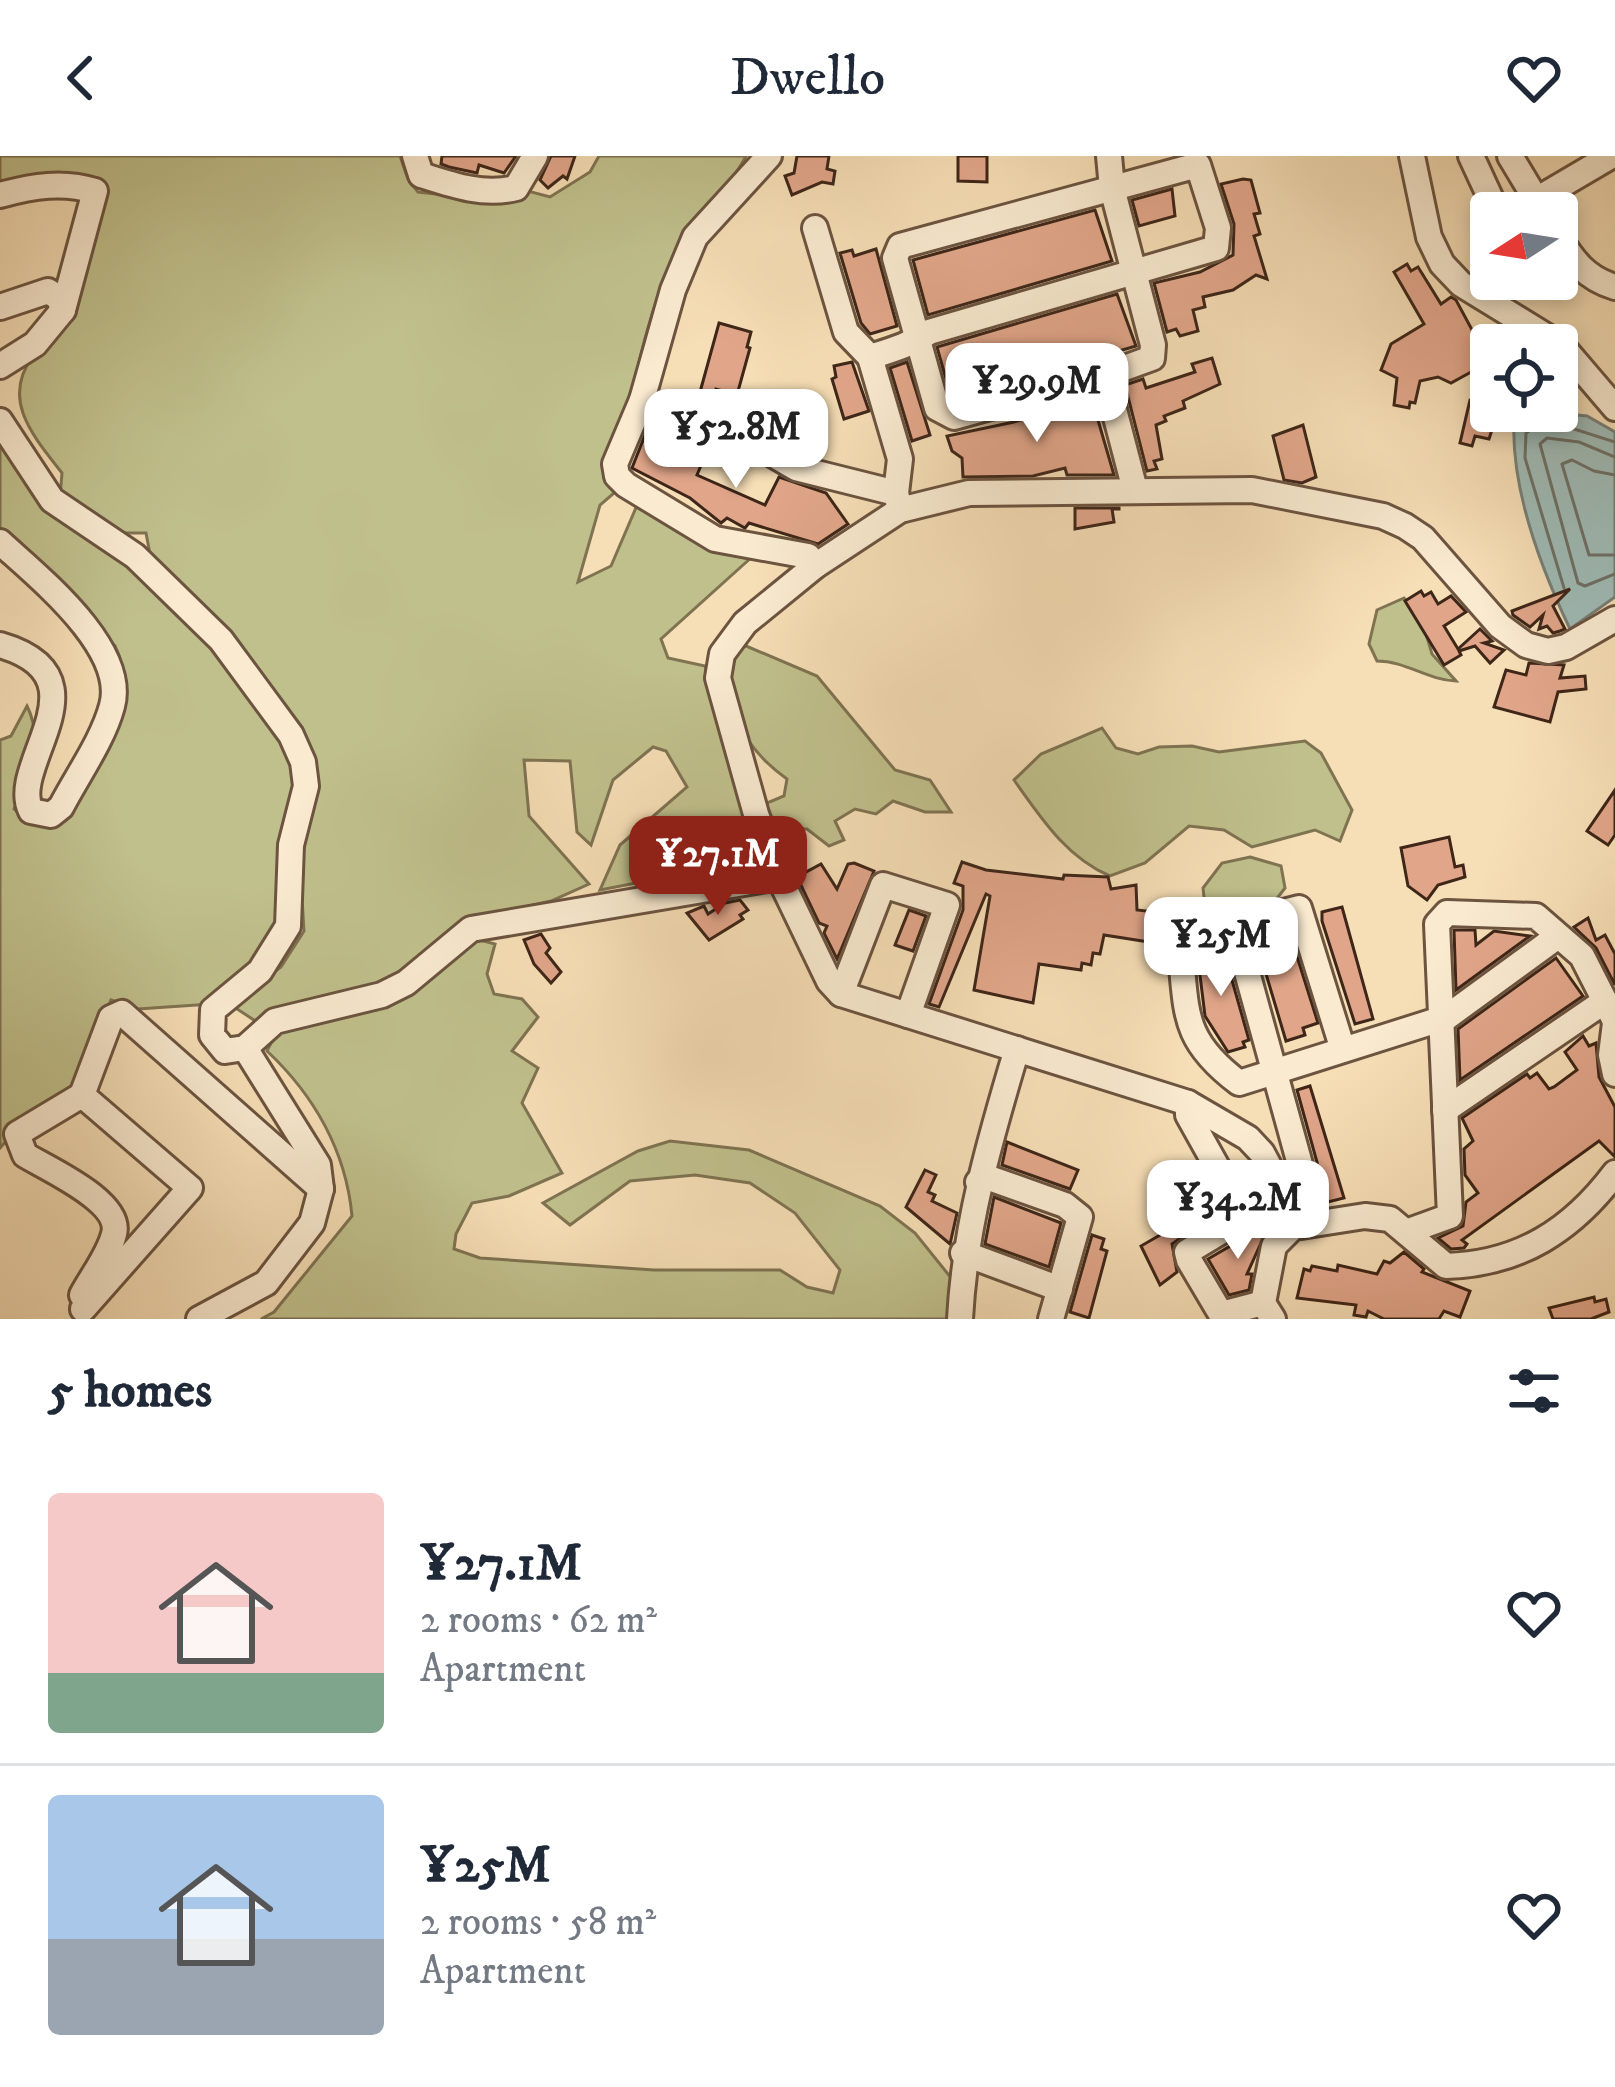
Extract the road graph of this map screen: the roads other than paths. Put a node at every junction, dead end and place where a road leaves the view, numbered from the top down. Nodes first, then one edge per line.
1 (416, 156) edge
2 (535, 156) edge
3 (769, 156) edge
4 (1109, 156) edge
5 (1412, 156) edge
6 (1471, 156) edge
7 (1510, 156) edge
8 (1611, 156) edge
9 (1112, 188) junction
10 (1488, 192) edge
11 (1525, 192) edge
12 (1557, 192) edge
13 (0, 195) edge
14 (815, 228) dead end
15 (1578, 265) edge
16 (1132, 273) junction
17 (1615, 287) edge
18 (0, 307) edge
19 (63, 310) junction
20 (918, 339) junction
21 (870, 356) junction
22 (0, 366) edge
23 (1106, 375) junction
24 (642, 400) junction
25 (1615, 408) edge
26 (0, 421) edge
27 (1135, 490) junction
28 (898, 502) junction
29 (0, 542) edge
30 (815, 566) junction
31 (1615, 619) edge
32 (0, 645) edge
33 (779, 877) junction
34 (1234, 925) junction
35 (1558, 936) junction
36 (841, 994) junction
37 (908, 1015) junction
38 (1612, 1015) edge
39 (1441, 1019) junction
40 (245, 1048) junction
41 (1016, 1049) junction
42 (1343, 1050) junction
43 (1274, 1072) junction
44 (1615, 1074) edge
45 (82, 1095) junction
46 (1188, 1103) junction
47 (1445, 1110) junction
48 (1615, 1173) edge
49 (978, 1182) junction
50 (321, 1189) junction
51 (1296, 1221) junction
52 (1406, 1232) junction
53 (963, 1253) junction
54 (1060, 1289) junction
55 (1268, 1311) edge
56 (89, 1314) edge
57 (199, 1319) edge
58 (960, 1319) edge
59 (1051, 1319) edge

1 - 2 street
3 - 24 street
4 - 9 street
5 - 25 street
6 - 10 street
7 - 11 street
8 - 12 street
9 - 16 street
9 - 16 street
9 - 20 street
13 - 19 street
14 - 21 street
15 - 17 street
16 - 20 street
16 - 23 street
18 - 19 street
19 - 22 street
20 - 21 street
20 - 23 street
21 - 28 street
23 - 27 street
24 - 28 street
24 - 30 street
26 - 40 street
27 - 28 street
27 - 31 street
28 - 30 street
29 - 32 street
30 - 33 street
33 - 36 street
33 - 40 street
34 - 42 street
34 - 43 street
34 - 43 street
35 - 38 street
35 - 39 street
35 - 39 street
36 - 37 street
36 - 37 street
37 - 41 street
38 - 44 street
38 - 47 street
39 - 42 street
39 - 47 street
40 - 50 street
41 - 46 street
41 - 49 street
42 - 43 street
43 - 51 street
45 - 50 street
45 - 56 street
45 - 56 street
46 - 51 street
46 - 55 street
47 - 52 street
48 - 52 street
49 - 53 street
49 - 54 street
50 - 57 street
51 - 52 street
51 - 55 street
53 - 54 street
53 - 58 street
54 - 59 street

